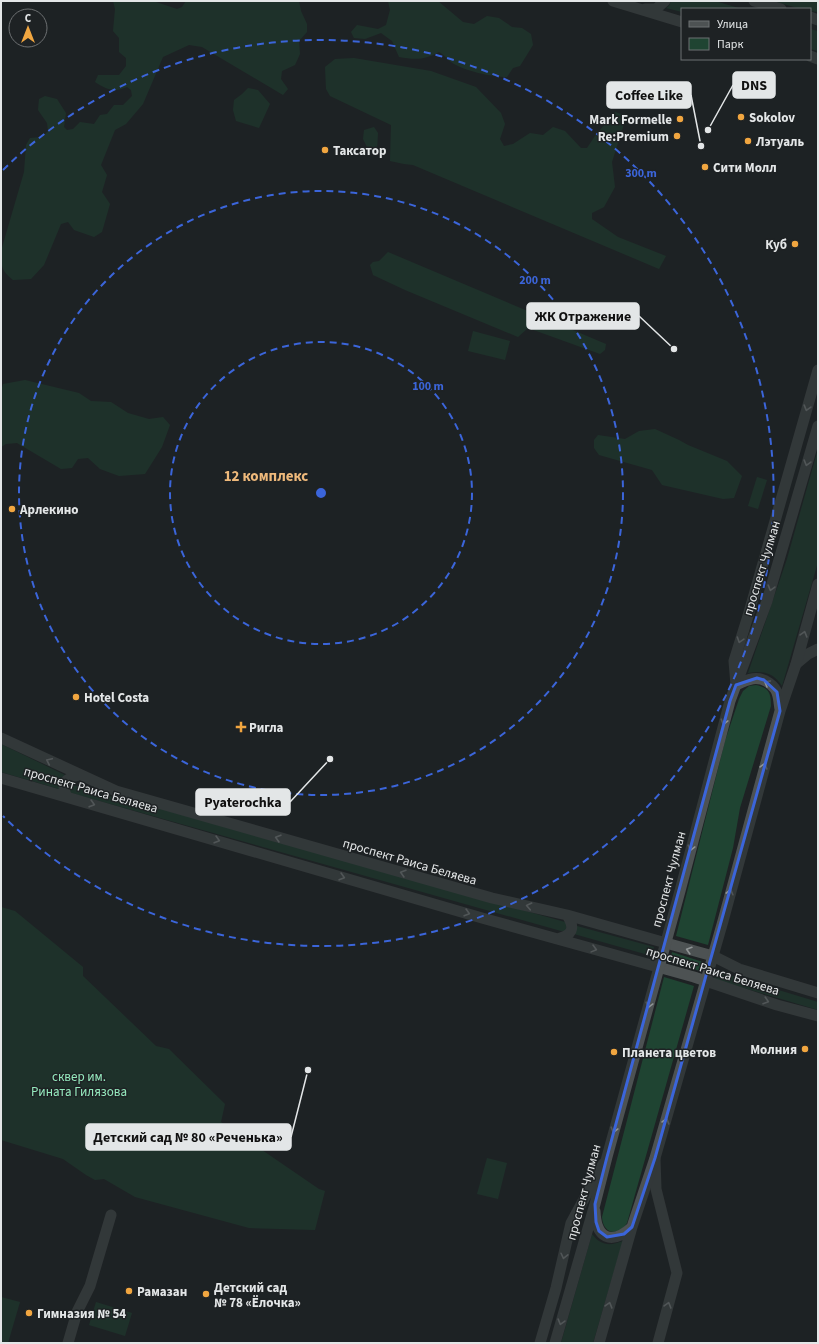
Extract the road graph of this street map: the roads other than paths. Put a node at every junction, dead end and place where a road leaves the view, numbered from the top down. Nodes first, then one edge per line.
1 (613, 1) edge
2 (665, 1) edge
3 (754, 1) edge
4 (636, 8) junction
5 (778, 8) edge
6 (681, 22) edge
7 (818, 370) edge
8 (818, 426) edge
9 (818, 584) edge
10 (818, 649) edge
11 (796, 664) junction
12 (736, 685) junction
13 (780, 711) junction
14 (1, 738) edge
15 (79, 775) junction
16 (1, 778) edge
17 (67, 797) junction
18 (567, 915) junction
19 (557, 939) junction
20 (666, 942) junction
21 (712, 956) junction
22 (659, 967) junction
23 (705, 981) junction
24 (818, 993) edge
25 (818, 1016) edge
26 (607, 1156) junction
27 (655, 1158) junction
28 (595, 1204) junction
29 (111, 1215) dead end
30 (632, 1227) junction
31 (68, 1343) edge
32 (540, 1343) edge
33 (556, 1343) edge
34 (599, 1343) edge
35 (658, 1343) edge

1 - 4 street
2 - 4 street
3 - 5 street
4 - 6 street
7 -> 12 street
8 -> 12 street, проспект Чулман
11 -> 9 street
10 - 11 street
11 - 13 street
13 -> 12 street
12 -> 20 street, проспект Чулман
21 -> 13 street
15 -> 14 street, проспект Раиса Беляева
15 - 17 street
18 -> 15 street, проспект Раиса Беляева
16 - 17 street, проспект Раиса Беляева
17 -> 19 street, проспект Раиса Беляева
18 - 19 street
18 - 20 street, проспект Раиса Беляева
19 -> 22 street, проспект Раиса Беляева
21 -> 20 street, проспект Раиса Беляева
20 - 22 street, проспект Чулман
21 - 23 street
21 - 24 street, проспект Раиса Беляева
22 - 23 street, проспект Раиса Беляева
22 -> 26 street, проспект Чулман
23 -> 25 street, проспект Раиса Беляева
27 -> 23 street
26 - 28 street, проспект Чулман
26 -> 32 street
27 - 30 street
35 -> 27 street
28 - 30 street
28 -> 33 street, проспект Чулман
29 - 31 street
34 -> 30 street

